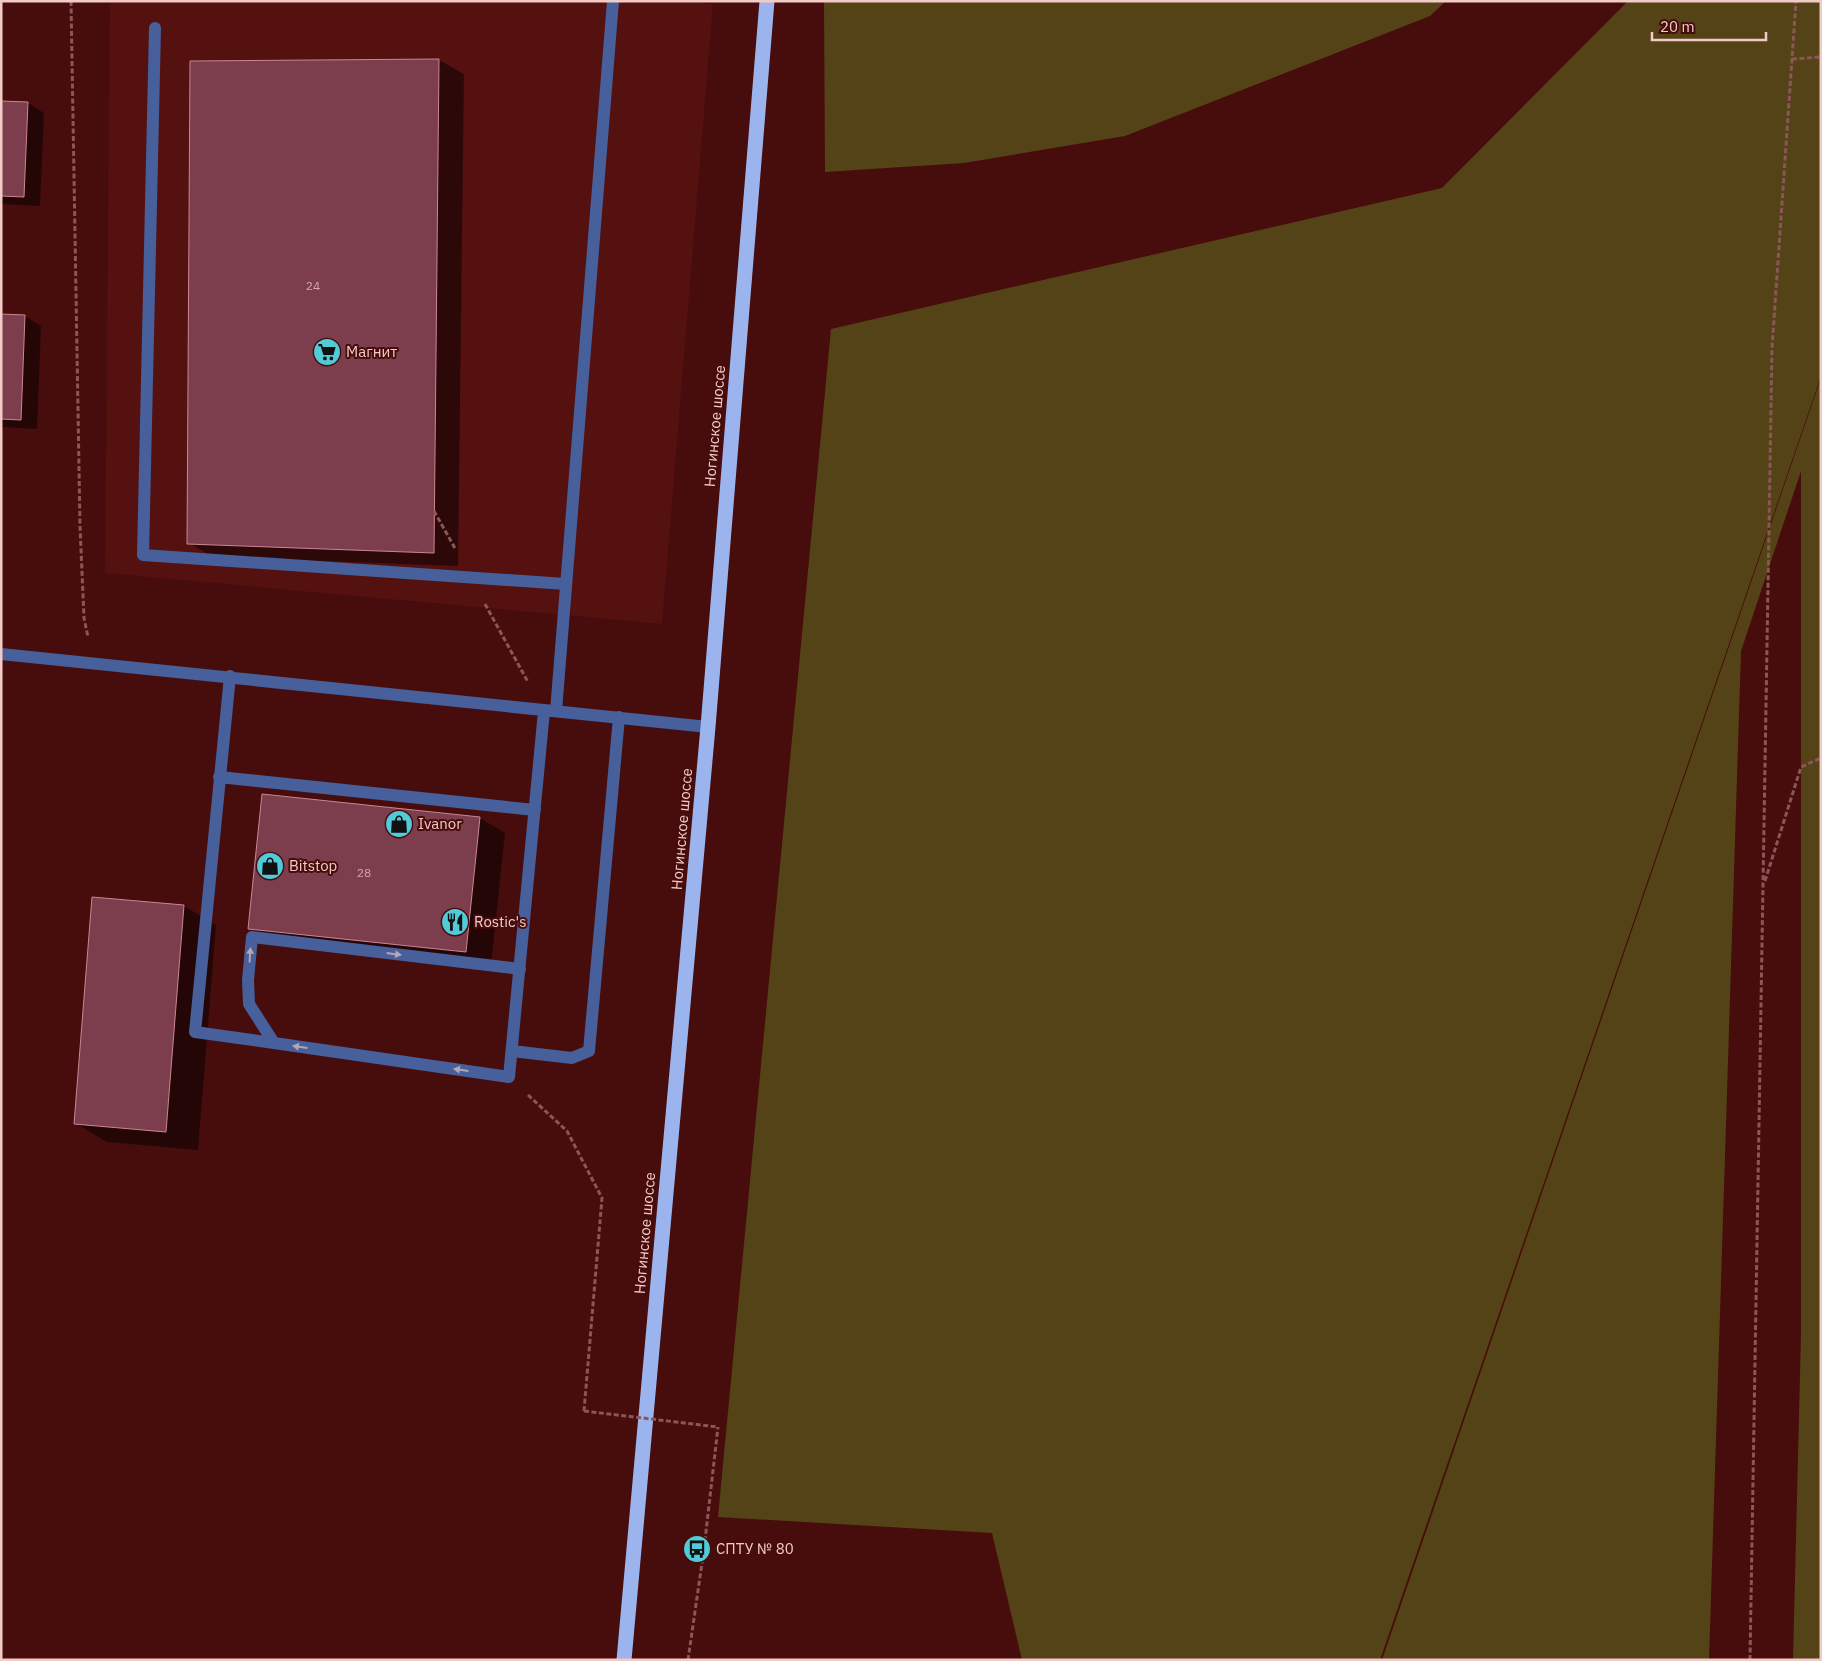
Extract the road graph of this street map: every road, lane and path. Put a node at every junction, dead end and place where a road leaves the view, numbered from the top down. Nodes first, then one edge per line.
1 (71, 1) edge
2 (613, 1) edge
3 (767, 1) edge
4 (1796, 1) edge
5 (155, 28) dead end
6 (1821, 57) edge
7 (1792, 59) junction
8 (434, 511) dead end
9 (471, 578) junction
10 (566, 584) junction
11 (1, 654) edge
12 (94, 662) junction
13 (230, 676) junction
14 (550, 711) junction
15 (619, 717) junction
16 (708, 727) junction
17 (1821, 758) edge
18 (219, 777) junction
19 (535, 810) junction
20 (1763, 886) junction
21 (520, 969) junction
22 (274, 1043) junction
23 (512, 1051) junction
24 (509, 1077) junction
25 (624, 1660) edge
26 (688, 1660) edge
27 (1750, 1660) edge

1 - 12 path
2 - 10 lane
3 - 16 highway, Ногинское шоссе
4 - 7 path
5 - 9 lane
6 - 7 path
7 - 20 path
8 - 9 path
9 - 10 lane
9 - 14 path
10 - 14 lane
11 - 12 lane
12 - 13 lane
13 - 14 lane
13 - 18 lane
14 - 15 lane
14 - 19 lane
15 - 16 lane
15 - 23 lane
16 - 25 highway, Ногинское шоссе
17 - 20 path
18 - 19 lane
18 - 22 lane
19 - 21 lane
20 - 27 path
22 -> 21 lane
21 - 23 lane
24 -> 22 lane
23 - 24 lane
24 - 26 path, bridge

